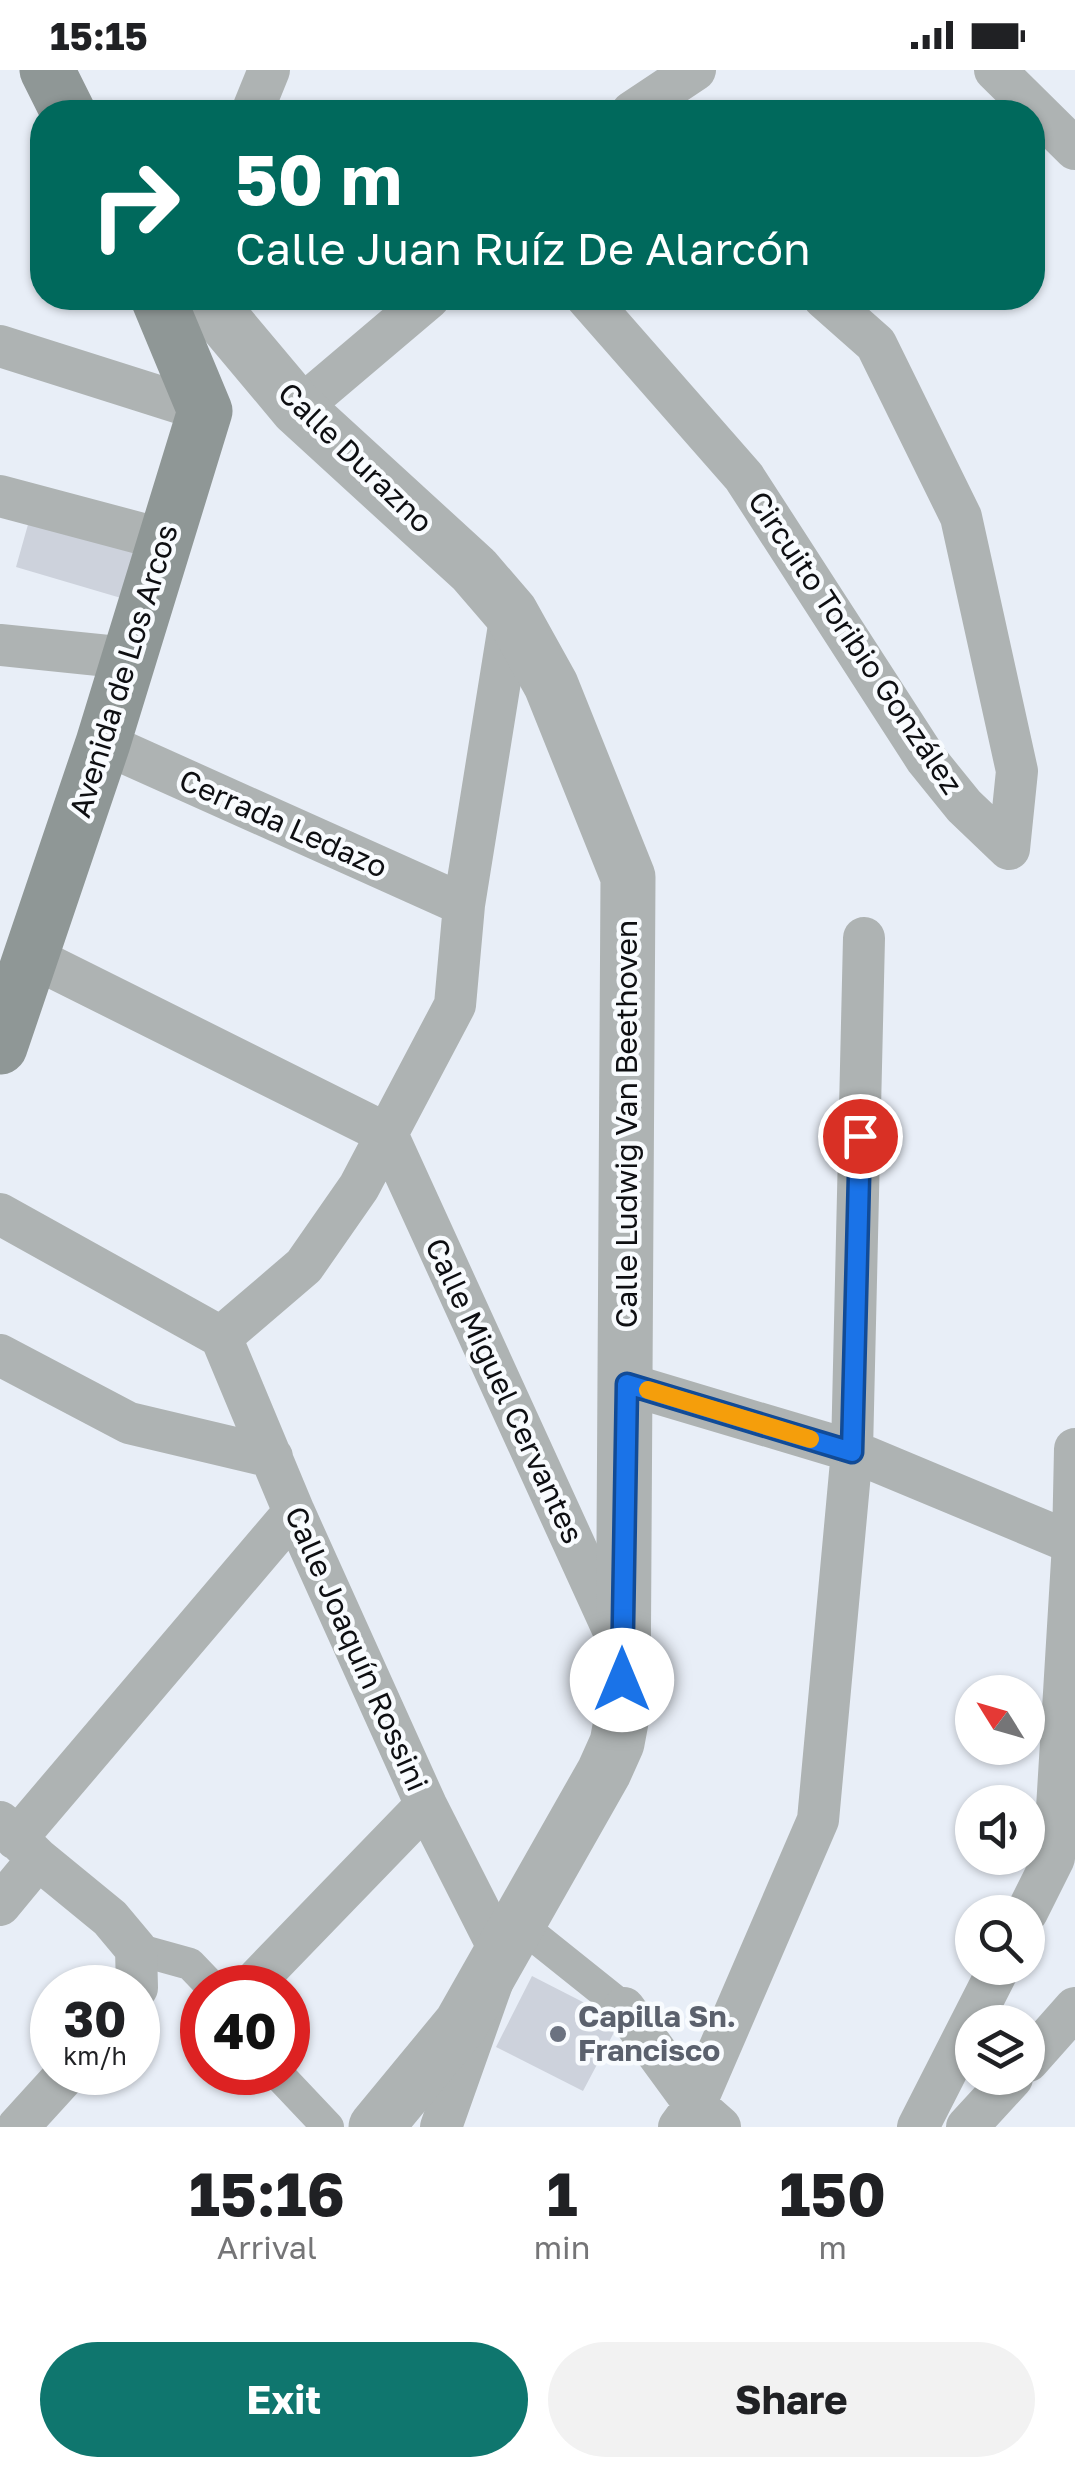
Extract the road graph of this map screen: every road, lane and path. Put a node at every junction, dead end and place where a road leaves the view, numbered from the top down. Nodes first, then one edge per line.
1 (47, 70) edge
2 (67, 70) edge
3 (269, 70) edge
4 (695, 70) edge
5 (995, 70) edge
6 (62, 100) edge
7 (90, 100) edge
8 (257, 100) edge
9 (650, 100) edge
10 (1025, 100) edge
11 (1045, 119) edge
12 (1075, 149) edge
13 (163, 310) edge
14 (216, 310) edge
15 (415, 310) edge
16 (598, 310) edge
17 (838, 310) edge
18 (0, 346) edge
19 (298, 409) junction
20 (205, 411) junction
21 (0, 496) edge
22 (165, 540) junction
23 (511, 613) junction
24 (0, 645) edge
25 (128, 658) junction
26 (103, 743) junction
27 (464, 905) junction
28 (864, 938) dead end
29 (32, 957) junction
30 (0, 1047) edge
31 (386, 1134) junction
32 (0, 1214) edge
33 (221, 1337) junction
34 (0, 1355) edge
35 (627, 1384) junction
36 (1075, 1450) edge
37 (852, 1452) junction
38 (272, 1457) junction
39 (294, 1512) junction
40 (1074, 1544) edge
41 (621, 1648) junction
42 (426, 1805) junction
43 (18, 1840) edge
44 (1035, 1895) edge
45 (0, 1905) edge
46 (510, 1939) junction
47 (134, 1965) edge
48 (191, 1965) edge
49 (270, 1965) edge
50 (160, 1966) edge
51 (990, 1985) edge
52 (624, 2008) joint
53 (1075, 2008) edge
54 (1045, 2042) edge
55 (47, 2095) edge
56 (298, 2095) edge
57 (996, 2095) edge
58 (698, 2120) edge
59 (18, 2127) edge
60 (328, 2127) edge
61 (376, 2127) edge
62 (441, 2127) edge
63 (918, 2127) edge
64 (967, 2127) edge

1 - 6 main road
2 - 7 street
3 - 8 street
4 - 9 street
5 - 10 street
11 - 12 street
13 - 20 main road
14 - 19 street, Calle Durazno
15 - 19 street
16 - 17 street, Circuito Toribio González
18 - 20 street
19 - 23 street, Calle Durazno
20 - 22 main road, Avenida de Los Arcos
21 - 22 street
22 - 25 main road, Avenida de Los Arcos
23 - 27 street
23 - 35 street, Calle Ludwig Van Beethoven
24 - 25 street
25 - 26 main road, Avenida de Los Arcos
26 - 27 street, Cerrada Ledazo
26 - 29 main road, Avenida de Los Arcos
27 - 31 street
28 - 37 street
29 - 30 main road, Avenida de Los Arcos
29 - 31 street
31 - 33 street
31 - 41 street, Calle Miguel Cervantes
32 - 33 street
33 - 38 street, Calle Joaquín Rossini
34 - 38 street
35 - 37 street
35 - 41 street, Calle Ludwig Van Beethoven
36 - 40 street
37 - 40 street
37 - 58 street
38 - 39 street, Calle Joaquín Rossini
39 - 42 street, Calle Joaquín Rossini
39 - 43 street
40 - 44 street
41 - 46 street, Calle Ludwig Van Beethoven
42 - 46 street, Calle Joaquín Rossini
42 - 49 street
43 - 45 street
43 - 47 street
46 - 52 street
46 - 61 street, Calle Ludwig Van Beethoven
46 - 62 street
48 - 50 street
51 - 63 street
52 - 58 street
53 - 54 street
55 - 59 street
56 - 60 street
57 - 64 street

